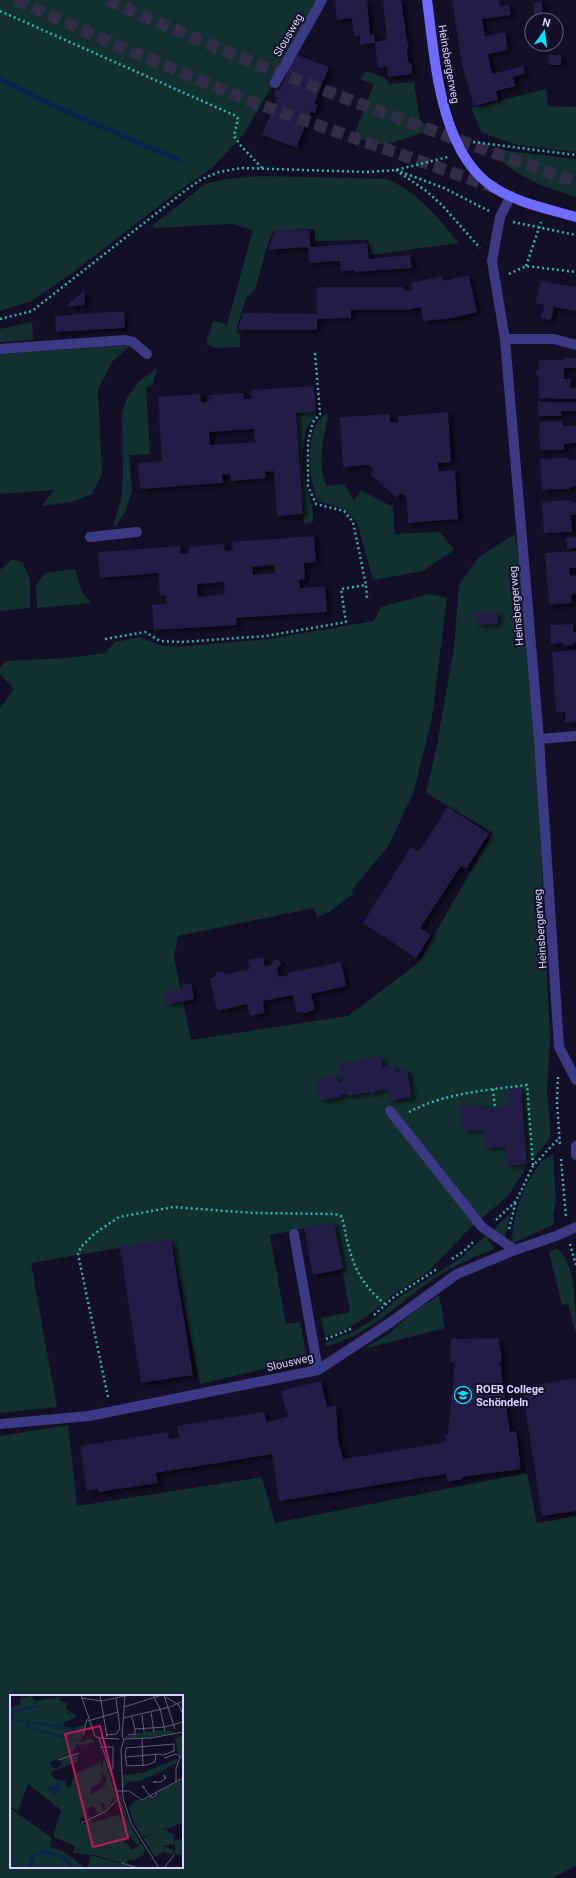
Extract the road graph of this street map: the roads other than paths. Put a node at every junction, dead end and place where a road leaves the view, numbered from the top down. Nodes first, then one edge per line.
1 (322, 0) edge
2 (427, 0) edge
3 (275, 83) dead end
4 (511, 196) junction
5 (576, 217) edge
6 (505, 339) junction
7 (576, 345) edge
8 (0, 350) edge
9 (147, 354) dead end
10 (137, 532) dead end
11 (90, 537) dead end
12 (576, 736) edge
13 (539, 739) junction
14 (576, 1080) edge
15 (393, 1115) road end
16 (576, 1146) edge
17 (576, 1155) edge
18 (576, 1227) edge
19 (294, 1234) dead end
20 (515, 1250) junction
21 (318, 1370) junction
22 (0, 1424) edge

1 - 3 street, Slousweg
2 - 4 street, Heinsbergerweg
4 - 5 street
4 - 6 street, Heinsbergerweg
6 - 7 street
6 - 13 street, Heinsbergerweg
8 - 9 street
10 - 11 street
12 - 13 street
13 - 14 street, Heinsbergerweg
15 - 20 street
16 - 17 street
18 - 20 street, Slousweg
19 - 21 street
20 - 21 street, Slousweg
21 - 22 street, Slousweg

